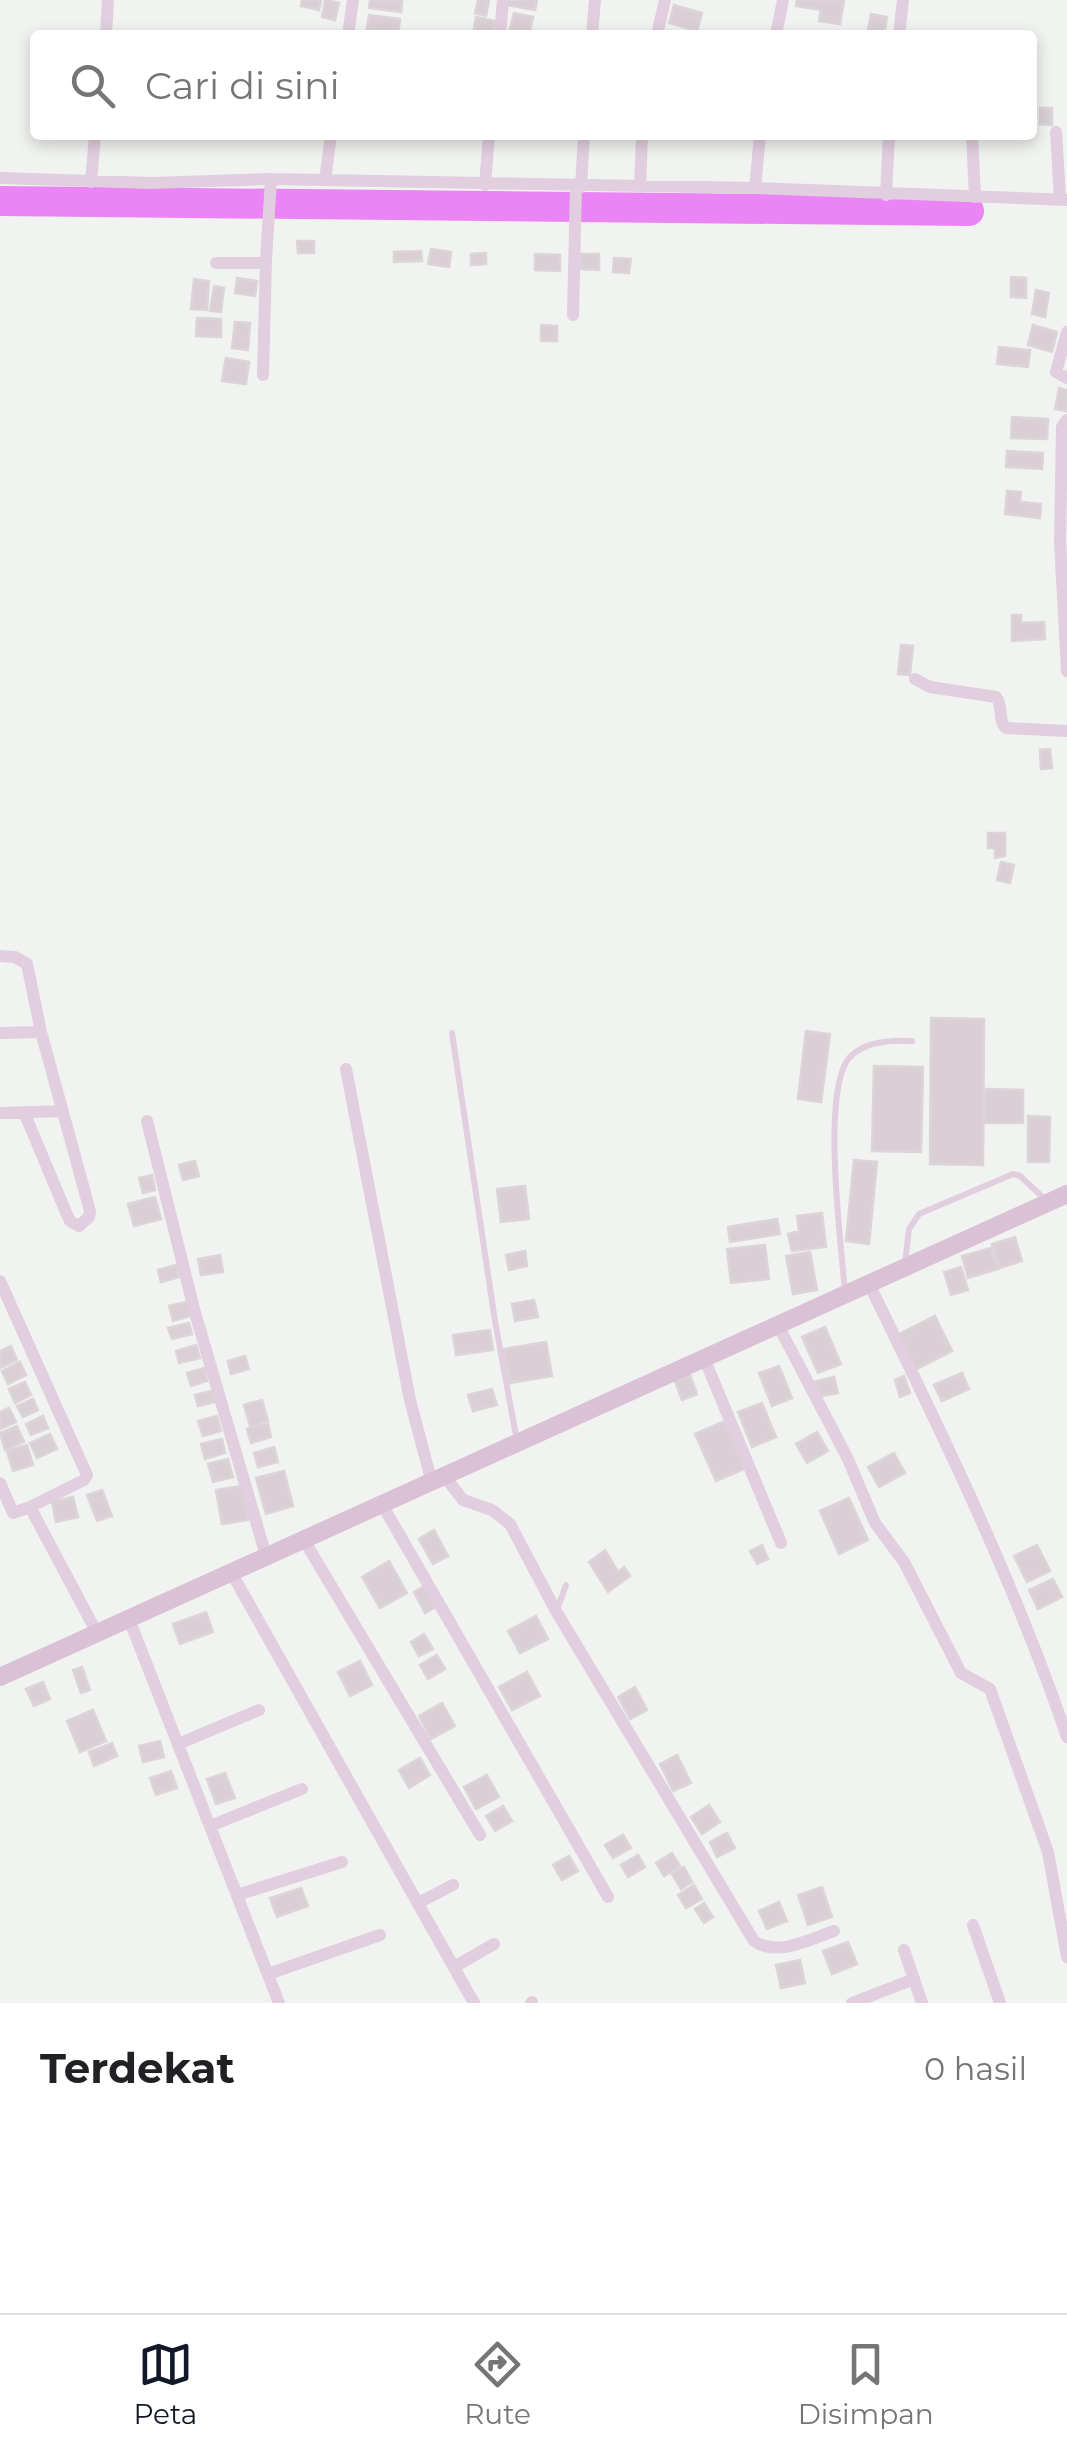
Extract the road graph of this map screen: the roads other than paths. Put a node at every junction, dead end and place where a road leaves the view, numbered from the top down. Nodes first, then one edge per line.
1 (108, 0) edge
2 (353, 0) edge
3 (503, 0) edge
4 (595, 0) edge
5 (665, 0) edge
6 (783, 0) edge
7 (903, 0) edge
8 (106, 30) edge
9 (349, 30) edge
10 (500, 30) edge
11 (592, 30) edge
12 (659, 30) edge
13 (777, 30) edge
14 (900, 30) edge
15 (1056, 132) dead end
16 (95, 140) edge
17 (331, 140) edge
18 (489, 140) edge
19 (584, 140) edge
20 (641, 140) edge
21 (759, 140) edge
22 (889, 140) edge
23 (972, 140) edge
24 (0, 178) edge
25 (272, 179) junction
26 (325, 180) junction
27 (91, 182) junction
28 (485, 185) junction
29 (640, 187) junction
30 (754, 188) junction
31 (578, 189) junction
32 (886, 195) junction
33 (975, 197) junction
34 (1064, 200) edge
35 (266, 260) junction
36 (216, 262) dead end
37 (573, 315) dead end
38 (1067, 332) edge
39 (262, 375) dead end
40 (1067, 378) edge
41 (1067, 420) edge
42 (1067, 672) edge
43 (915, 680) dead end
44 (1067, 730) edge
45 (0, 956) edge
46 (41, 1032) junction
47 (0, 1033) edge
48 (452, 1034) dead end
49 (912, 1041) dead end
50 (346, 1069) dead end
51 (63, 1111) junction
52 (24, 1112) junction
53 (0, 1113) edge
54 (147, 1121) dead end
55 (1067, 1194) edge
56 (1048, 1202) junction
57 (904, 1269) junction
58 (0, 1280) edge
59 (869, 1284) junction
60 (845, 1294) junction
61 (778, 1325) junction
62 (704, 1358) junction
63 (518, 1442) junction
64 (439, 1480) junction
65 (0, 1483) edge
66 (383, 1506) junction
67 (30, 1507) junction
68 (6, 1515) edge
69 (304, 1540) junction
70 (781, 1543) dead end
71 (266, 1556) junction
72 (231, 1572) junction
73 (566, 1585) dead end
74 (556, 1611) junction
75 (129, 1619) junction
76 (97, 1633) junction
77 (0, 1677) edge
78 (259, 1710) dead end
79 (1067, 1738) edge
80 (178, 1744) junction
81 (302, 1789) dead end
82 (210, 1826) junction
83 (480, 1835) dead end
84 (342, 1862) dead end
85 (453, 1885) dead end
86 (237, 1895) junction
87 (608, 1896) dead end
88 (418, 1903) junction
89 (973, 1925) dead end
90 (834, 1931) dead end
91 (380, 1935) dead end
92 (494, 1944) dead end
93 (904, 1950) dead end
94 (1067, 1957) edge
95 (454, 1968) junction
96 (268, 1974) junction
97 (914, 1980) junction
98 (279, 2003) edge
99 (474, 2003) edge
100 (852, 2003) edge
101 (922, 2003) edge
102 (1000, 2003) edge

1 - 8 street
2 - 9 street
3 - 10 street
4 - 11 street
5 - 12 street
6 - 13 street
7 - 14 street
15 - 34 street
16 - 27 street
17 - 26 street
18 - 28 street
19 - 31 street
20 - 29 street
21 - 30 street
22 - 32 street
23 - 33 street
24 - 27 street
25 - 26 street
25 - 27 street
25 - 35 street
26 - 28 street
28 - 31 street
29 - 30 street
29 - 31 street
30 - 32 street
31 - 37 street
32 - 33 street
33 - 34 street
35 - 36 street
35 - 39 street
38 - 40 street
41 - 42 street
43 - 44 street
45 - 46 street
46 - 47 street
46 - 51 street
48 - 63 lane
49 - 60 lane
50 - 64 street
51 - 52 street
51 - 52 street
52 - 53 street
54 - 71 street
55 - 56 street
56 - 57 street
56 - 57 lane
57 - 59 street
58 - 67 street
59 - 60 street
59 - 79 street
60 - 61 street
61 - 62 street
61 - 94 street
62 - 63 street
62 - 70 street
63 - 64 street
64 - 66 street
64 - 74 street
65 - 68 street
66 - 69 street
66 - 87 street
67 - 68 street
67 - 76 street
69 - 71 street
69 - 83 street
71 - 72 street
72 - 75 street
72 - 88 street
73 - 74 lane
74 - 90 street
75 - 76 street
75 - 80 street
76 - 77 street
78 - 80 street
80 - 82 street
81 - 82 street
82 - 86 street
84 - 86 street
85 - 88 street
86 - 96 street
88 - 95 street
89 - 102 street
91 - 96 street
92 - 95 street
93 - 97 street
95 - 99 street
96 - 98 street
97 - 100 street
97 - 101 street

